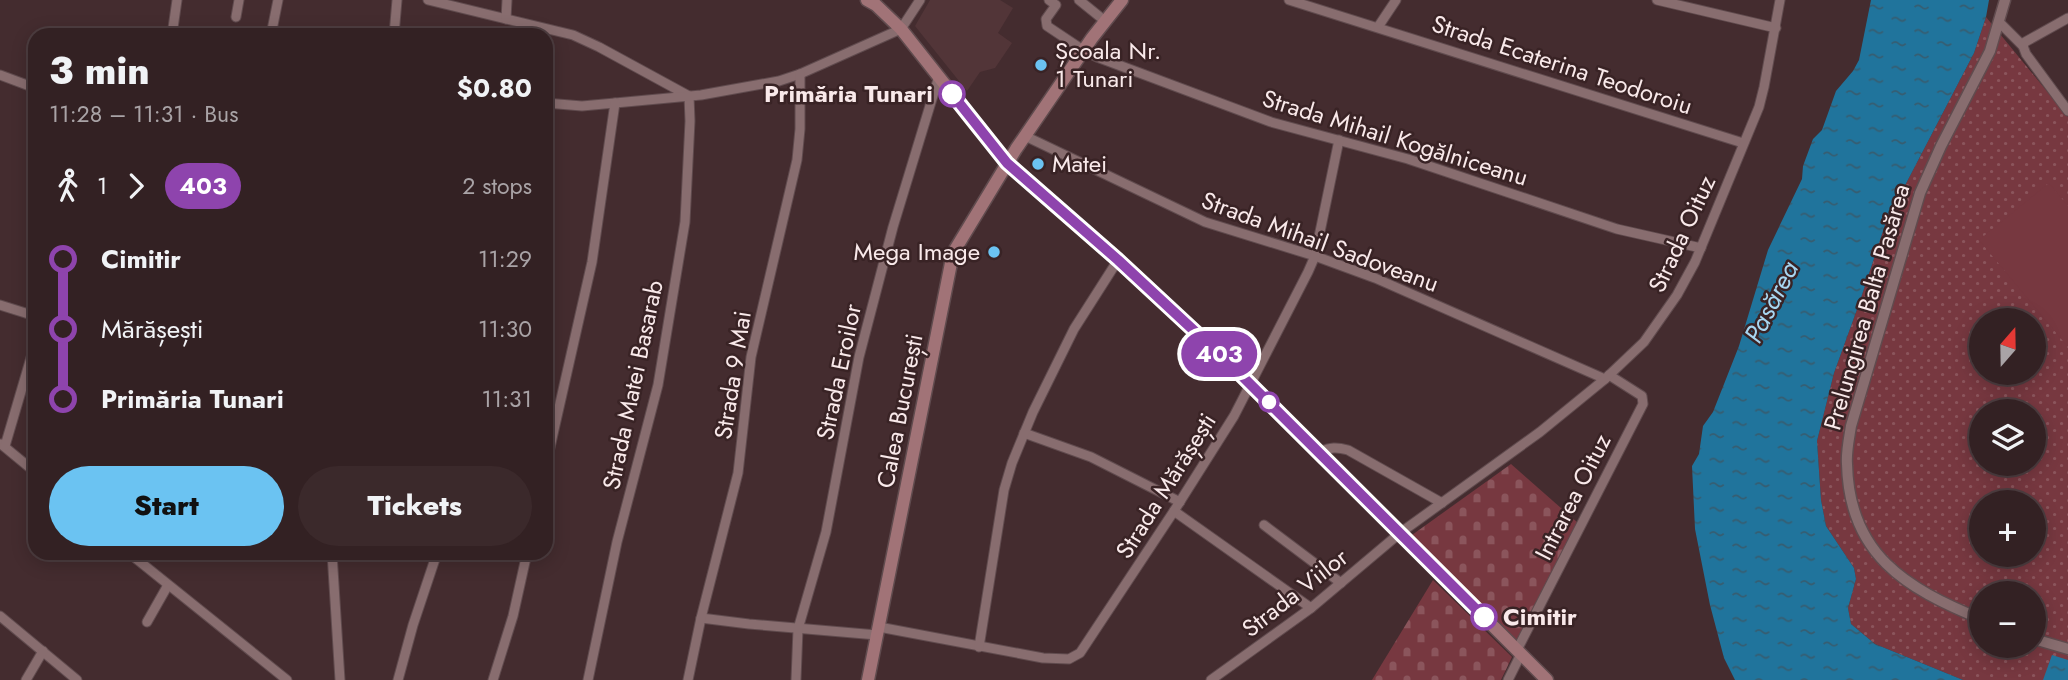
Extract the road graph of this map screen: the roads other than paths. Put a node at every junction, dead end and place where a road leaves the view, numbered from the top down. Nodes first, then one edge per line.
1 (177, 0) edge
2 (239, 0) edge
3 (278, 0) edge
4 (397, 0) edge
5 (428, 0) edge
6 (507, 0) edge
7 (867, 0) edge
8 (920, 0) edge
9 (1049, 0) edge
10 (1079, 0) edge
11 (1122, 0) edge
12 (1289, 0) edge
13 (1396, 0) edge
14 (1657, 0) edge
15 (1780, 0) edge
16 (2005, 0) edge
17 (236, 17) dead end
18 (2068, 18) edge
19 (506, 19) junction
20 (1105, 21) junction
21 (1999, 22) junction
22 (1378, 27) junction
23 (173, 28) edge
24 (272, 28) edge
25 (395, 28) edge
26 (546, 28) edge
27 (1776, 28) junction
28 (901, 29) junction
29 (553, 30) edge
30 (2023, 46) junction
31 (1083, 50) junction
32 (800, 74) junction
33 (0, 75) edge
34 (939, 76) junction
35 (28, 85) edge
36 (689, 96) junction
37 (615, 103) junction
38 (553, 104) edge
39 (2068, 111) edge
40 (1025, 136) junction
41 (1339, 140) junction
42 (1743, 143) junction
43 (1007, 163) junction
44 (1701, 248) junction
45 (1315, 256) junction
46 (1118, 260) junction
47 (0, 305) edge
48 (28, 314) edge
49 (28, 365) edge
50 (1607, 377) junction
51 (1250, 383) junction
52 (1024, 433) junction
53 (553, 434) edge
54 (2, 444) edge
55 (1320, 452) junction
56 (28, 463) edge
57 (25, 464) junction
58 (28, 466) edge
59 (1441, 503) junction
60 (1177, 507) junction
61 (1264, 525) dead end
62 (1400, 533) junction
63 (138, 560) edge
64 (332, 560) edge
65 (435, 560) edge
66 (525, 560) edge
67 (1341, 583) junction
68 (168, 585) junction
69 (1311, 608) junction
70 (1969, 614) edge
71 (0, 615) edge
72 (701, 618) junction
73 (147, 622) dead end
74 (798, 629) junction
75 (878, 631) junction
76 (2046, 643) edge
77 (979, 647) junction
78 (2068, 649) edge
79 (43, 651) junction
80 (1519, 652) junction
81 (26, 680) edge
82 (77, 680) edge
83 (288, 680) edge
84 (340, 680) edge
85 (398, 680) edge
86 (493, 680) edge
87 (588, 680) edge
88 (688, 680) edge
89 (796, 680) edge
90 (868, 680) edge
91 (1211, 680) edge
92 (1508, 680) edge
93 (1547, 680) edge

1 - 23 street
2 - 17 street
3 - 24 street
4 - 25 street
5 - 19 street
6 - 19 street
7 - 28 main road
8 - 28 street
9 - 31 street, Strada Mihail Kogălniceanu
10 - 20 street
11 - 20 main road, Calea București
12 - 22 street, Strada Ecaterina Teodoroiu
13 - 22 street
14 - 27 street
15 - 27 street, Strada Oituz
16 - 21 street, Prelungirea Balta Pasărea
18 - 30 street
19 - 26 street
20 - 31 main road, Calea București
21 - 30 street
21 - 70 street, Prelungirea Balta Pasărea
22 - 42 street, Strada Ecaterina Teodoroiu
27 - 42 street, Strada Oituz
28 - 32 street
28 - 34 main road
29 - 36 street
30 - 39 street
31 - 40 main road, Calea București
31 - 41 street, Strada Mihail Kogălniceanu
32 - 36 street
32 - 72 street, Strada 9 Mai
33 - 35 street
34 - 43 main road
34 - 74 street, Strada Eroilor
36 - 37 street
36 - 87 street, Strada Matei Basarab
37 - 38 street
37 - 53 street
40 - 43 main road, Calea București
40 - 45 street, Strada Mihail Sadoveanu
41 - 44 street, Strada Mihail Kogălniceanu
41 - 45 street, Strada Mărășești
42 - 44 street, Strada Oituz
43 - 46 main road
43 - 75 main road, Calea București
44 - 50 street, Strada Oituz
45 - 50 street, Strada Mihail Sadoveanu
45 - 51 street, Strada Mărășești
46 - 51 main road
46 - 52 street
47 - 48 street
49 - 54 street
50 - 59 street, Strada Oituz
50 - 80 street, Intrarea Oituz
51 - 55 main road
51 - 60 street, Strada Mărășești
52 - 60 street
52 - 77 street
54 - 57 street
55 - 59 street
55 - 62 main road
56 - 57 street
57 - 58 street
59 - 62 street, Strada Oituz
60 - 69 street
60 - 77 street, Strada Mărășești
61 - 67 street
62 - 67 street, Strada Viilor
62 - 80 main road
63 - 68 street
64 - 84 street
65 - 85 street
66 - 86 street
67 - 69 street, Strada Viilor
68 - 73 street
68 - 83 street
69 - 91 street, Strada Viilor
71 - 79 street
72 - 74 street, Strada Mărășești
72 - 88 street, Strada 9 Mai
74 - 75 street, Strada Mărășești
74 - 89 street, Strada Eroilor
75 - 77 street, Strada Mărășești
75 - 90 main road, Calea București
76 - 78 street
79 - 81 street
79 - 82 street
80 - 92 street
80 - 93 main road

